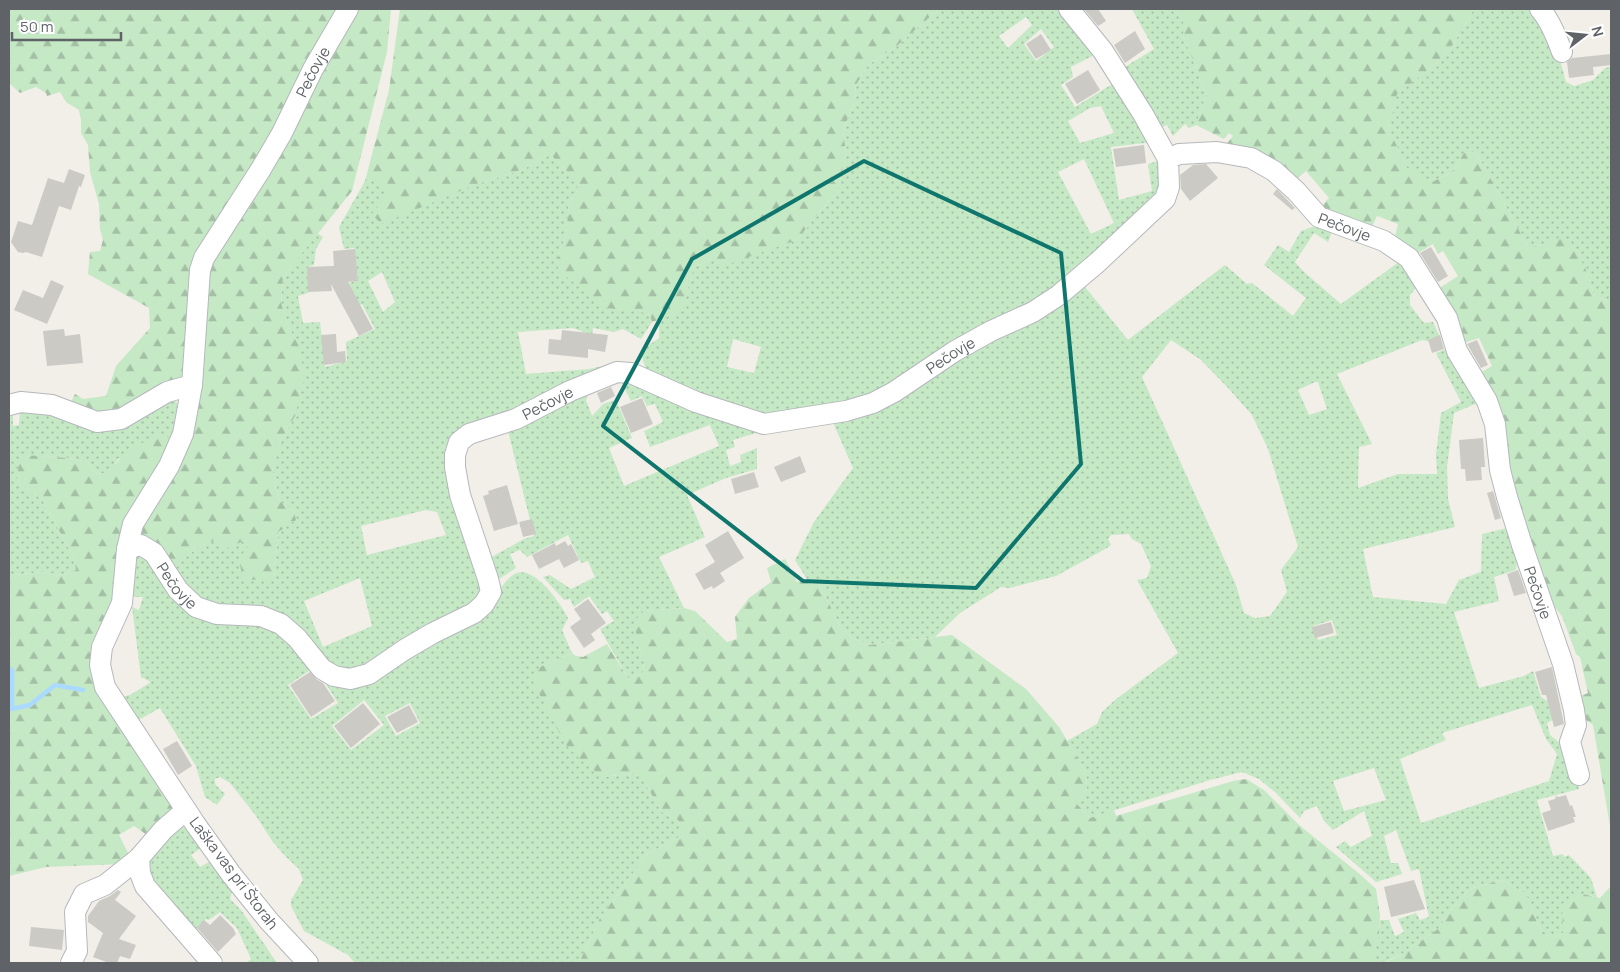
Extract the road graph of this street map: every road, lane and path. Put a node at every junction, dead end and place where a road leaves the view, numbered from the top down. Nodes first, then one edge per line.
1 (348, 9) edge
2 (1069, 9) edge
3 (1540, 9) edge
4 (1562, 52) dead end
5 (1168, 159) junction
6 (192, 385) junction
7 (9, 405) edge
8 (127, 549) junction
9 (1579, 775) dead end
10 (186, 810) junction
11 (139, 858) junction
12 (71, 963) edge
13 (212, 963) edge
14 (308, 963) edge

1 - 6 street, Pečovje
2 - 5 street
3 - 4 street
5 - 8 street, Pečovje
5 - 9 street, Pečovje
6 - 7 street
6 - 8 street, Pečovje
8 - 10 street, Pečovje
10 - 11 street, Laška vas pri Štorah
10 - 14 street, Laška vas pri Štorah
11 - 12 street, Laška vas pri Štorah
11 - 13 street

